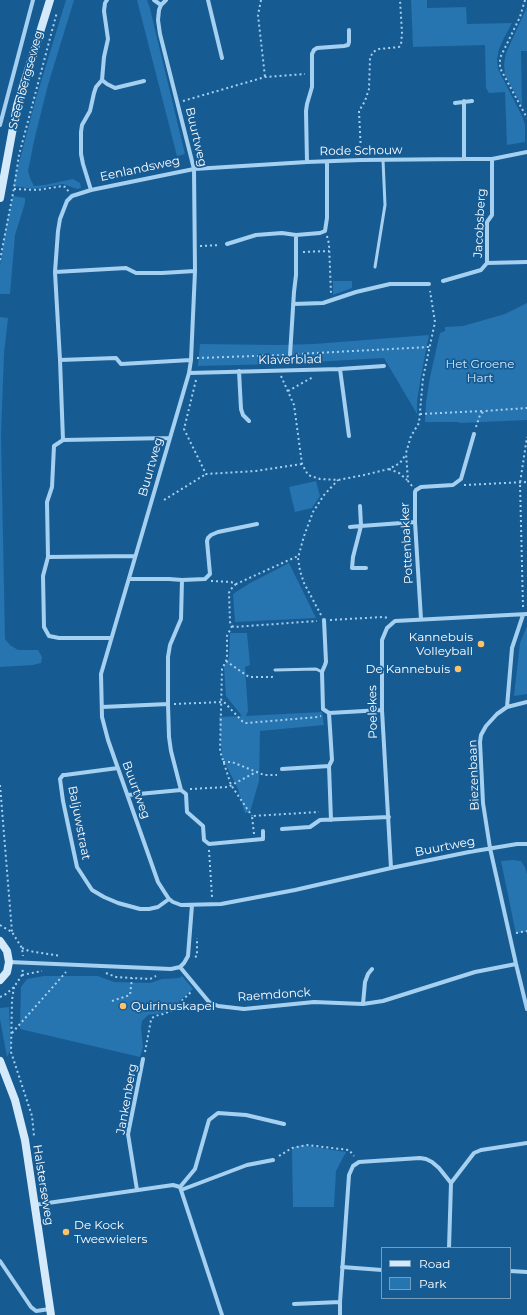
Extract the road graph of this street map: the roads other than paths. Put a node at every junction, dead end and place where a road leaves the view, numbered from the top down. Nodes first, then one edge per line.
1 (33, 0) edge
2 (50, 0) edge
3 (107, 0) edge
4 (154, 0) edge
5 (166, 0) edge
6 (208, 0) edge
7 (161, 5) junction
8 (349, 30) dead end
9 (222, 58) dead end
10 (102, 80) junction
11 (144, 81) dead end
12 (464, 101) junction
13 (472, 101) dead end
14 (455, 103) dead end
15 (0, 125) edge
16 (527, 152) edge
17 (464, 159) junction
18 (492, 159) junction
19 (383, 160) junction
20 (307, 162) junction
21 (326, 162) junction
22 (194, 168) junction
23 (91, 190) junction
24 (0, 198) edge
25 (296, 235) junction
26 (227, 244) road end
27 (527, 262) edge
28 (487, 263) junction
29 (375, 267) dead end
30 (195, 271) junction
31 (55, 272) junction
32 (443, 281) dead end
33 (429, 284) road end
34 (293, 304) junction
35 (290, 355) road end
36 (60, 360) junction
37 (191, 360) junction
38 (384, 366) dead end
39 (340, 369) junction
40 (239, 371) junction
41 (189, 373) junction
42 (249, 421) dead end
43 (474, 434) road end
44 (349, 436) dead end
45 (170, 438) junction
46 (63, 440) junction
47 (360, 506) dead end
48 (415, 522) junction
49 (257, 524) dead end
50 (362, 526) junction
51 (350, 527) dead end
52 (135, 556) junction
53 (48, 557) junction
54 (366, 568) dead end
55 (129, 579) junction
56 (182, 580) junction
57 (525, 614) edge
58 (421, 619) junction
59 (324, 620) road end
60 (111, 638) junction
61 (275, 670) road end
62 (322, 672) junction
63 (527, 702) edge
64 (168, 704) junction
65 (102, 707) junction
66 (507, 707) junction
67 (382, 710) junction
68 (329, 712) junction
69 (329, 766) junction
70 (118, 768) junction
71 (282, 769) road end
72 (181, 790) junction
73 (128, 796) junction
74 (389, 817) junction
75 (331, 820) junction
76 (282, 830) dead end
77 (262, 831) dead end
78 (527, 844) edge
79 (490, 848) junction
80 (391, 868) junction
81 (169, 899) junction
82 (192, 905) junction
83 (0, 941) edge
84 (9, 962) junction
85 (516, 964) junction
86 (180, 967) junction
87 (372, 969) dead end
88 (0, 980) edge
89 (363, 1004) junction
90 (527, 1009) edge
91 (143, 1059) road end
92 (0, 1061) edge
93 (284, 1124) dead end
94 (527, 1143) edge
95 (273, 1160) road end
96 (451, 1183) junction
97 (181, 1189) junction
98 (137, 1190) junction
99 (34, 1205) junction
100 (449, 1247) edge
101 (0, 1260) edge
102 (342, 1267) junction
103 (381, 1270) edge
104 (511, 1271) edge
105 (527, 1272) edge
106 (340, 1302) junction
107 (294, 1304) dead end
108 (50, 1312) edge
109 (222, 1315) edge
110 (340, 1315) edge

1 - 15 street
2 - 24 main road, Steenbergseweg
3 - 10 street, Eenlandsweg
4 - 7 street
5 - 7 street
6 - 9 street
7 - 22 street, Buurtweg
8 - 20 street
10 - 11 street
10 - 23 street, Eenlandsweg
12 - 13 street
12 - 14 street
12 - 17 street
16 - 18 street, Rode Schouw
17 - 18 street, Rode Schouw
17 - 19 street, Rode Schouw
18 - 28 street, Jacobsberg
19 - 21 street, Rode Schouw
19 - 29 lane
20 - 21 street, Rode Schouw
20 - 22 street, Rode Schouw
21 - 25 street
22 - 23 street, Eenlandsweg
22 - 30 street, Buurtweg
23 - 31 street, Eenlandsweg
25 - 26 street
25 - 34 street
27 - 28 street, Jacobsberg
28 - 32 street, Jacobsberg
30 - 31 street
30 - 37 street, Buurtweg
31 - 36 street
33 - 34 street
34 - 35 street
36 - 37 street
36 - 46 street
37 - 41 street, Buurtweg
38 - 39 street, Klaverblad
39 - 40 street, Klaverblad
39 - 44 street
40 - 41 street, Klaverblad
40 - 42 street
41 - 45 street, Buurtweg
43 - 48 street, Pottenbakker
45 - 46 street
45 - 52 street, Buurtweg
46 - 53 street
47 - 50 street
48 - 50 street
48 - 58 street, Pottenbakker
49 - 56 street
50 - 51 street
50 - 54 street
52 - 53 street
52 - 55 street, Buurtweg
53 - 60 street
55 - 56 street
55 - 60 street, Buurtweg
56 - 64 street
57 - 58 street
57 - 66 street
58 - 67 street, Poelekes
59 - 62 street
60 - 65 street, Buurtweg
61 - 62 lane
62 - 68 street
63 - 66 street, Biezenbaan
64 - 65 street
64 - 72 street
65 - 70 street, Buurtweg
66 - 79 street, Biezenbaan
67 - 68 street
67 - 74 street, Poelekes
68 - 69 street
69 - 71 street
69 - 75 street
70 - 73 street, Buurtweg
70 - 81 street, Baljuwstraat
72 - 73 street
72 - 77 street
73 - 81 street, Buurtweg
74 - 75 street
74 - 80 street, Poelekes
75 - 76 street
78 - 79 street, Buurtweg
79 - 80 street, Buurtweg
79 - 85 street, Biezenbaan
80 - 82 street, Buurtweg
81 - 82 street, Buurtweg
82 - 86 street
83 - 84 main road
84 - 86 street
84 - 88 main road
85 - 89 street, Raemdonck
85 - 90 street, Biezenbaan
86 - 89 street, Raemdonck
87 - 89 street
91 - 98 street, Jankenberg
92 - 99 main road, Halsterseweg
93 - 97 street
94 - 96 street
95 - 97 street
96 - 100 street
96 - 102 street
97 - 98 street
97 - 109 street
98 - 99 street
99 - 108 main road, Halsterseweg
101 - 108 street
102 - 103 street
102 - 106 street
104 - 105 street
106 - 107 street
106 - 110 street

